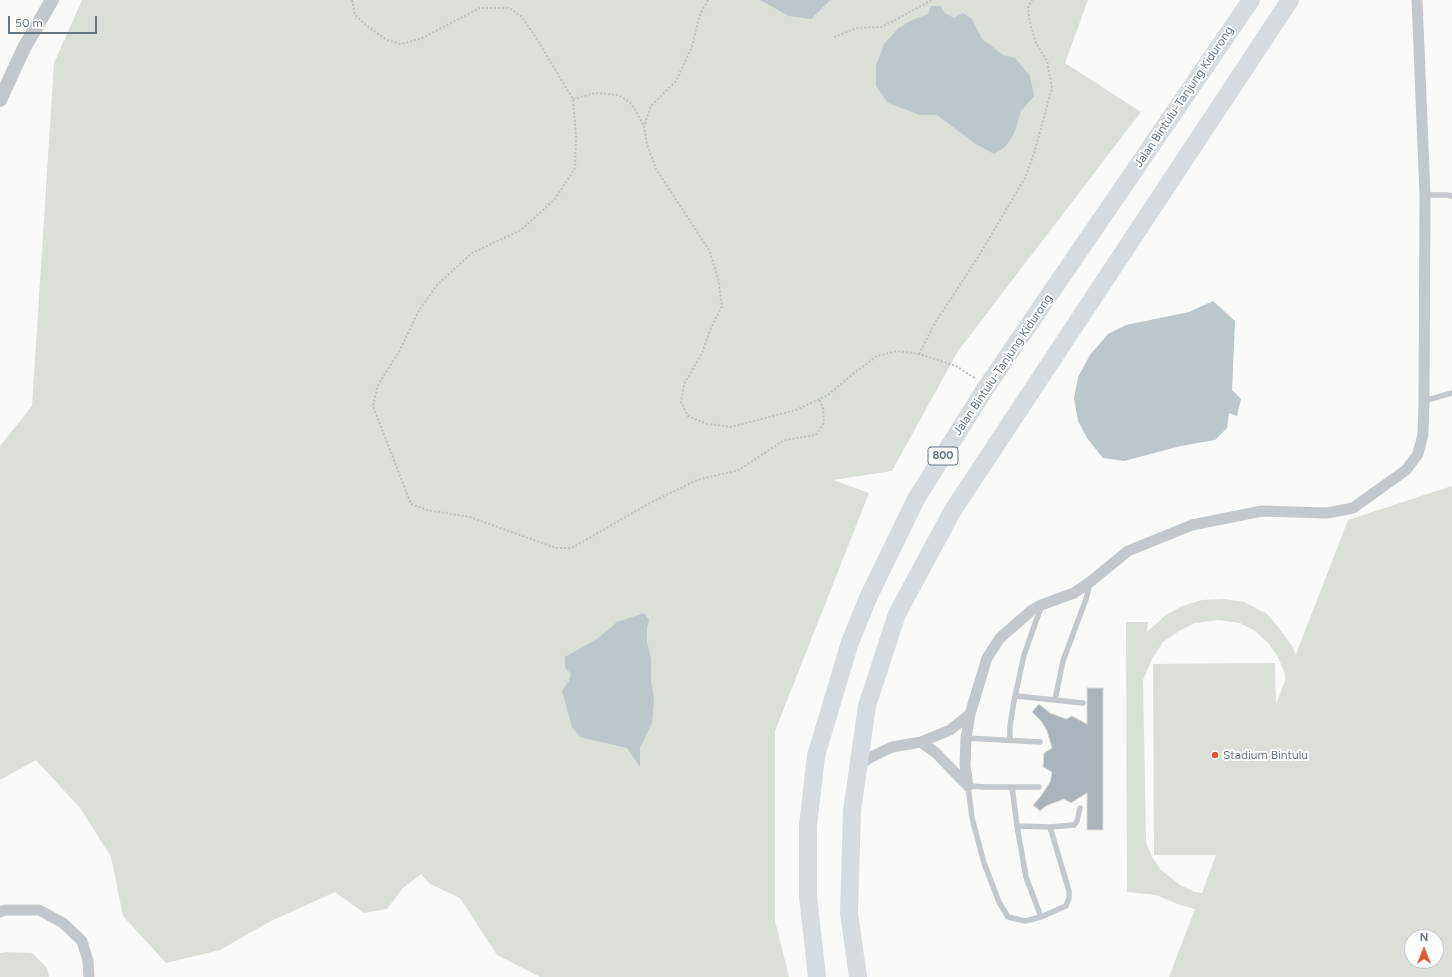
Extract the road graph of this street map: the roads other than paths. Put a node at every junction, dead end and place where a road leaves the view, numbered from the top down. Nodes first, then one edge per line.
1 (52, 0) edge
2 (1251, 0) edge
3 (1290, 0) edge
4 (1410, 0) edge
5 (1417, 0) edge
6 (1418, 26) junction
7 (0, 100) edge
8 (1426, 195) junction
9 (1452, 196) edge
10 (1452, 393) edge
11 (1424, 401) junction
12 (1090, 582) junction
13 (1041, 605) junction
14 (1016, 696) junction
15 (1055, 700) junction
16 (1083, 703) dead end
17 (970, 714) junction
18 (966, 738) junction
19 (1010, 740) junction
20 (921, 742) junction
21 (1040, 742) dead end
22 (859, 765) junction
23 (968, 786) junction
24 (1012, 787) junction
25 (1039, 787) dead end
26 (1080, 808) dead end
27 (1017, 826) junction
28 (1050, 827) junction
29 (0, 912) edge
30 (1041, 918) junction
31 (89, 977) edge
32 (817, 977) edge
33 (858, 977) edge

1 - 7 street
2 - 32 main road, Jalan Bintulu-Tanjung Kidurong / 800
3 - 22 main road
4 - 6 street
5 - 6 street
6 - 8 street
8 - 9 lane
8 - 11 street
10 - 11 lane
11 - 12 street
12 - 13 street
12 - 15 lane
13 - 14 lane
13 - 17 street
14 - 15 lane
14 - 19 lane
15 - 16 lane
17 - 18 street
17 - 20 street
18 - 19 lane
18 - 23 street
19 - 21 lane
20 - 22 street
20 - 23 street
22 - 33 main road
23 - 24 lane
23 - 30 lane
24 - 25 lane
24 - 27 lane
26 - 28 lane
27 - 28 lane
27 - 30 lane
28 - 30 lane
29 - 31 street

